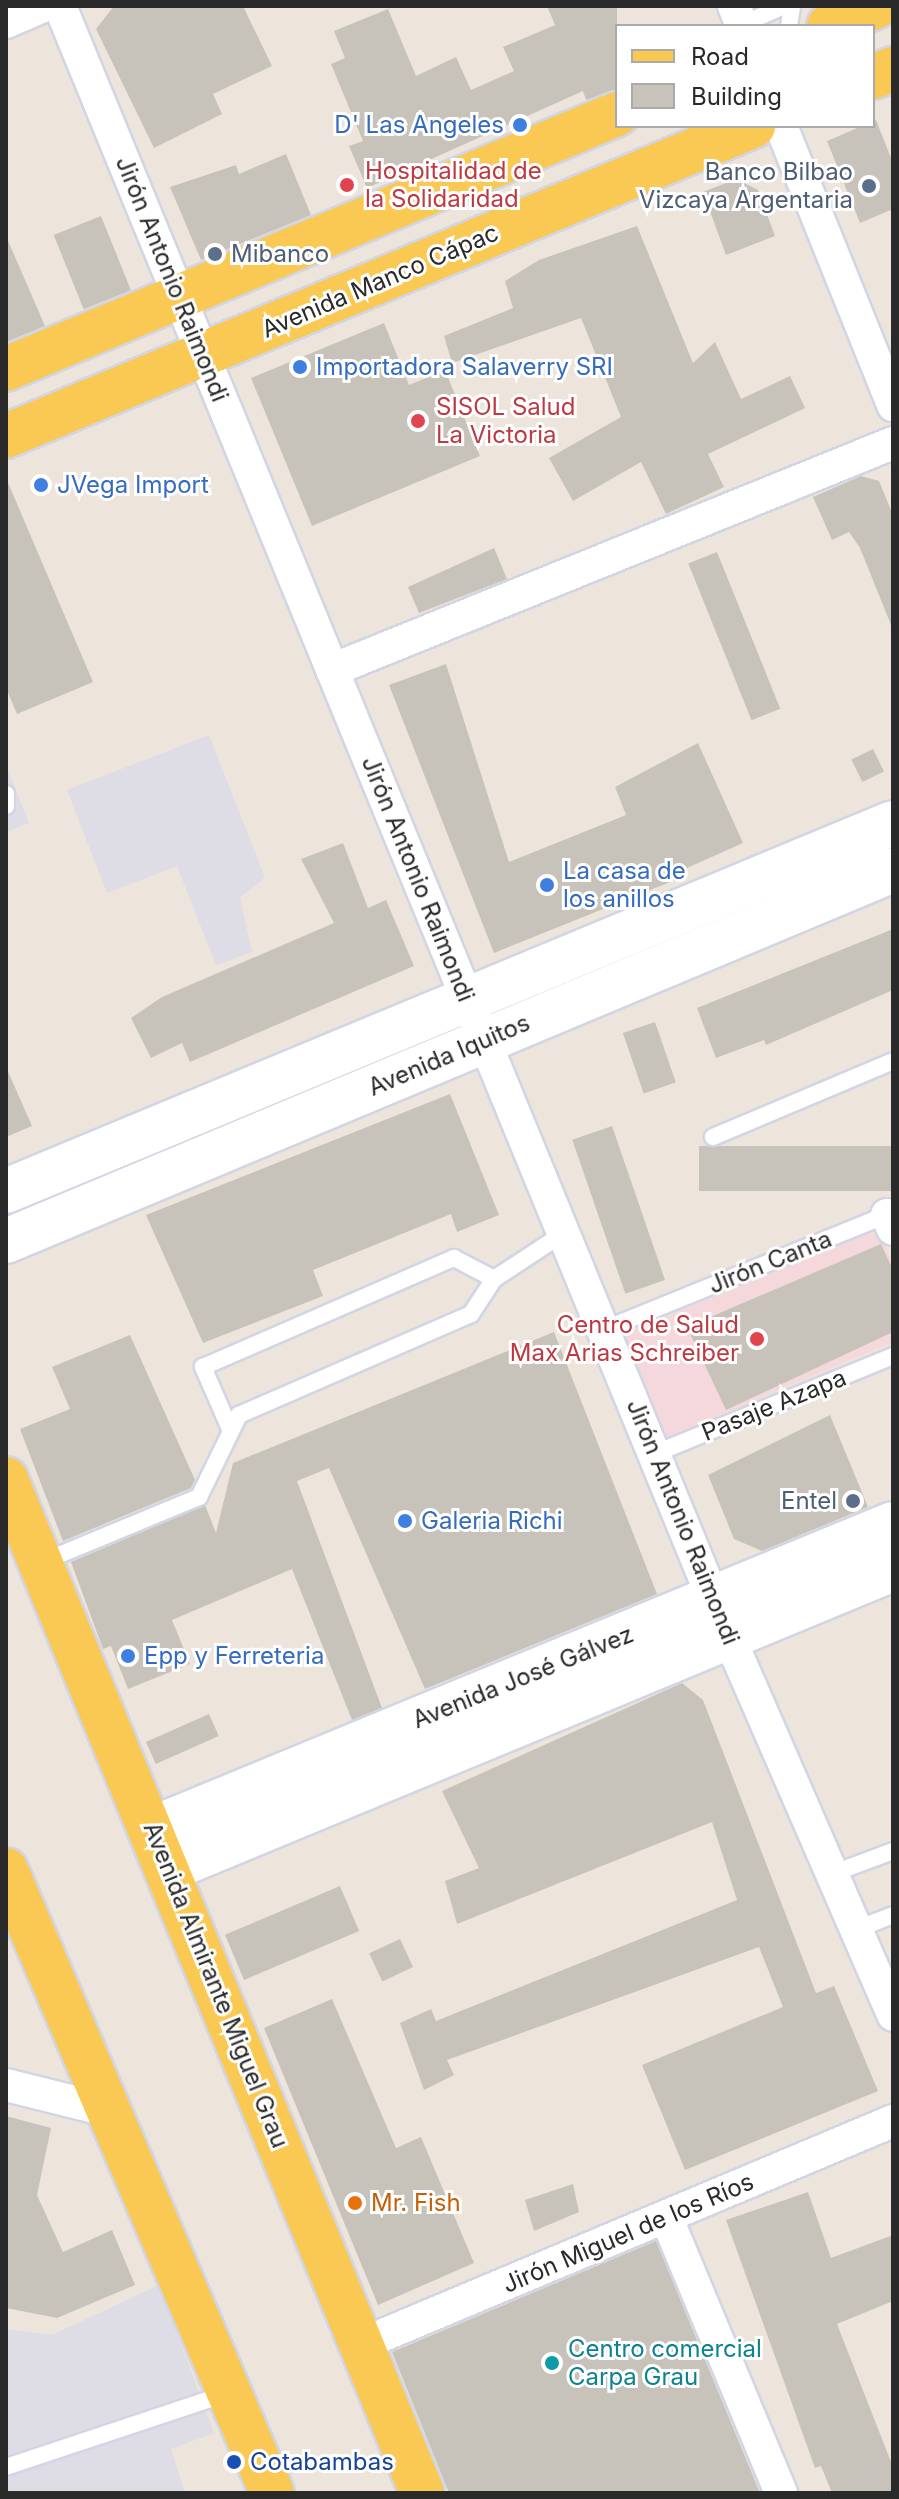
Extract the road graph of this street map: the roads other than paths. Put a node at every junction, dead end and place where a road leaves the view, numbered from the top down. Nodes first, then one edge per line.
1 (43, 6) edge
2 (60, 6) edge
3 (784, 6) edge
4 (870, 7) edge
5 (739, 19) edge
6 (6, 22) edge
7 (833, 24) edge
8 (615, 115) edge
9 (748, 128) edge
10 (782, 128) edge
11 (179, 296) junction
12 (203, 355) junction
13 (6, 369) edge
14 (893, 405) edge
15 (6, 436) edge
16 (893, 443) edge
17 (332, 670) junction
18 (6, 794) edge
19 (6, 806) edge
20 (893, 823) edge
21 (893, 870) edge
22 (467, 998) junction
23 (484, 1040) junction
24 (893, 1061) edge
25 (713, 1137) dead end
26 (6, 1191) edge
27 (891, 1219) edge
28 (564, 1233) junction
29 (6, 1241) edge
30 (494, 1279) junction
31 (603, 1330) junction
32 (893, 1356) edge
33 (230, 1429) junction
34 (654, 1454) junction
35 (6, 1479) edge
36 (893, 1524) edge
37 (41, 1563) junction
38 (893, 1569) edge
39 (721, 1618) junction
40 (152, 1829) junction
41 (893, 1851) edge
42 (169, 1869) junction
43 (6, 1870) edge
44 (834, 1873) junction
45 (893, 1915) edge
46 (857, 1929) junction
47 (893, 2015) edge
48 (6, 2085) edge
49 (106, 2110) junction
50 (893, 2121) edge
51 (667, 2219) junction
52 (362, 2344) junction
53 (229, 2393) junction
54 (6, 2467) edge
55 (272, 2493) edge
56 (422, 2493) edge
57 (781, 2493) edge

1 - 6 street
2 - 11 street, Jirón Antonio Raimondi
3 - 5 lane
4 - 7 main road
8 - 11 main road
9 - 12 main road, Avenida Manco Cápac
10 - 14 street
11 - 12 street, Jirón Antonio Raimondi
11 - 13 main road
12 - 15 main road, Avenida Manco Cápac
12 - 17 street, Jirón Antonio Raimondi
16 - 17 street
17 - 22 street, Jirón Antonio Raimondi
18 - 19 lane
20 - 22 main road, Avenida Iquitos
21 - 23 main road, Avenida Iquitos
22 - 23 street, Jirón Antonio Raimondi
22 - 26 main road, Avenida Iquitos
23 - 28 street, Jirón Antonio Raimondi
23 - 29 main road, Avenida Iquitos
24 - 25 lane
27 - 31 lane, Jirón Canta
28 - 30 lane
28 - 31 street, Jirón Antonio Raimondi
30 - 33 lane
30 - 33 lane
31 - 34 street, Jirón Antonio Raimondi
32 - 34 lane, Pasaje Azapa
33 - 37 lane
34 - 39 street, Jirón Antonio Raimondi
35 - 37 main road, Avenida Almirante Miguel Grau
36 - 39 main road, Avenida José Gálvez
37 - 40 main road, Avenida Almirante Miguel Grau
38 - 39 main road, Avenida José Gálvez
39 - 40 main road, Avenida José Gálvez
39 - 42 main road, Avenida José Gálvez
39 - 44 street, Jirón Antonio Raimondi
40 - 42 main road, Avenida Almirante Miguel Grau
41 - 44 lane
42 - 52 main road, Avenida Almirante Miguel Grau
43 - 49 main road
44 - 46 street, Jirón Antonio Raimondi
45 - 46 lane
46 - 47 street, Jirón Antonio Raimondi
48 - 49 street
49 - 53 main road
50 - 51 street, Jirón Miguel de los Ríos
51 - 52 street, Jirón Miguel de los Ríos
51 - 57 street
52 - 56 main road, Avenida Almirante Miguel Grau
53 - 54 lane
53 - 55 main road

